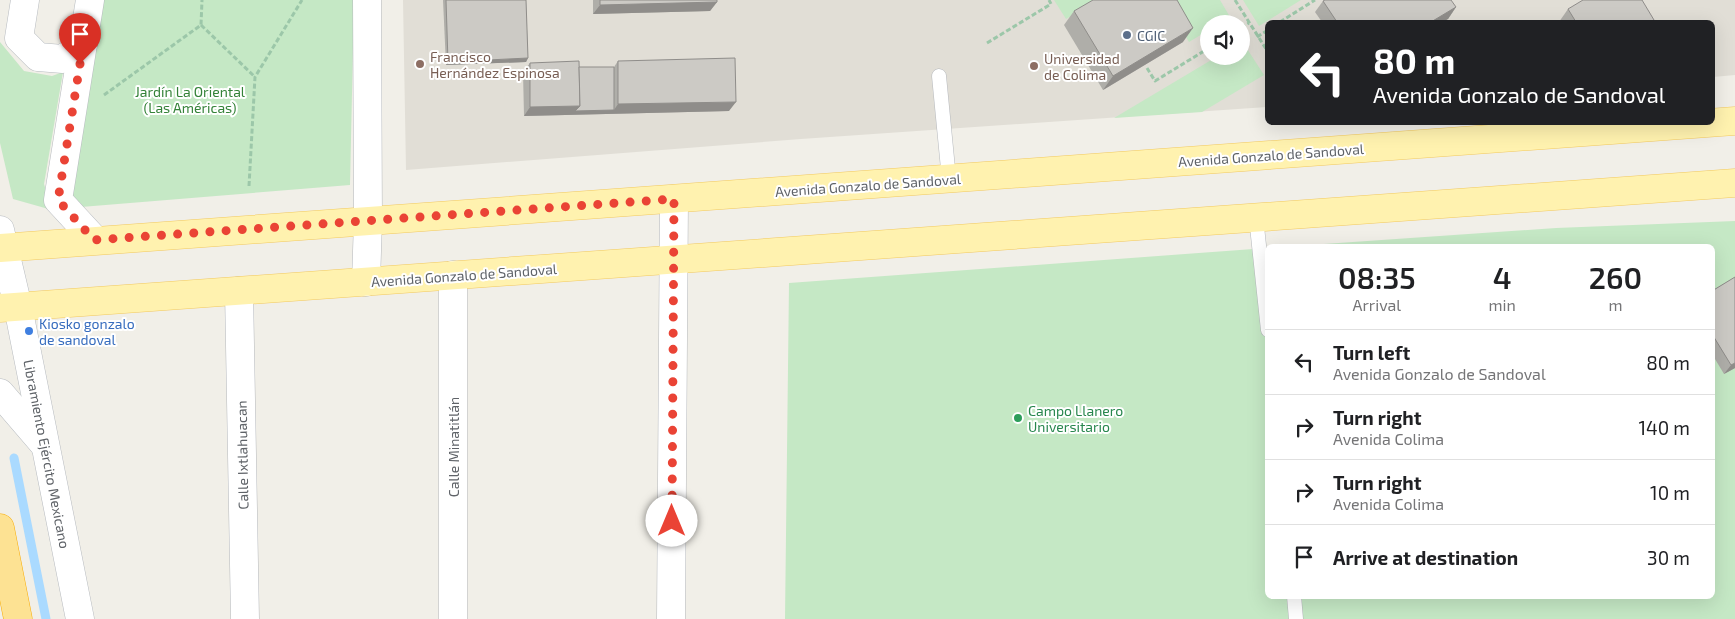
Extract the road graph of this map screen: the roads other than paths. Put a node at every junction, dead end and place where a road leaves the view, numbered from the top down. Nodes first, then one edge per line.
1 (24, 0) edge
2 (90, 0) edge
3 (367, 0) edge
4 (83, 44) junction
5 (939, 76) dead end
6 (1735, 121) edge
7 (1715, 122) edge
8 (1681, 125) edge
9 (949, 179) junction
10 (1735, 182) edge
11 (674, 199) junction
12 (1256, 217) junction
13 (368, 221) junction
14 (94, 240) junction
15 (1, 242) edge
16 (674, 260) junction
17 (453, 276) junction
18 (366, 282) junction
19 (239, 291) junction
20 (1265, 302) edge
21 (9, 307) edge
22 (0, 393) edge
23 (46, 446) junction
24 (0, 528) edge
25 (1294, 599) edge
26 (18, 619) edge
27 (80, 619) edge
28 (245, 619) edge
29 (453, 619) edge
30 (671, 619) edge
31 (1296, 619) edge

1 - 4 street
2 - 4 street
3 - 13 street
4 - 14 street
5 - 9 lane
6 - 7 main road, Avenida Gonzalo de Sandoval
8 - 9 main road, Avenida Gonzalo de Sandoval
9 - 11 main road, Avenida Gonzalo de Sandoval
10 - 12 main road, Avenida Gonzalo de Sandoval
11 - 13 main road, Avenida Gonzalo de Sandoval
11 - 16 street
12 - 16 main road, Avenida Gonzalo de Sandoval
12 - 20 lane
13 - 14 main road, Avenida Gonzalo de Sandoval
13 - 18 street
14 - 15 main road, Avenida Gonzalo de Sandoval
15 - 21 street, Libramiento Ejército Mexicano
16 - 17 main road, Avenida Gonzalo de Sandoval
16 - 30 street
17 - 18 main road, Avenida Gonzalo de Sandoval
17 - 29 street, Calle Minatitlán
18 - 19 main road, Avenida Gonzalo de Sandoval
19 - 21 main road, Avenida Gonzalo de Sandoval
19 - 28 street, Calle Ixtlahuacan
21 - 23 street, Libramiento Ejército Mexicano
22 - 23 street
23 - 27 street, Libramiento Ejército Mexicano
24 - 26 highway
25 - 31 lane

